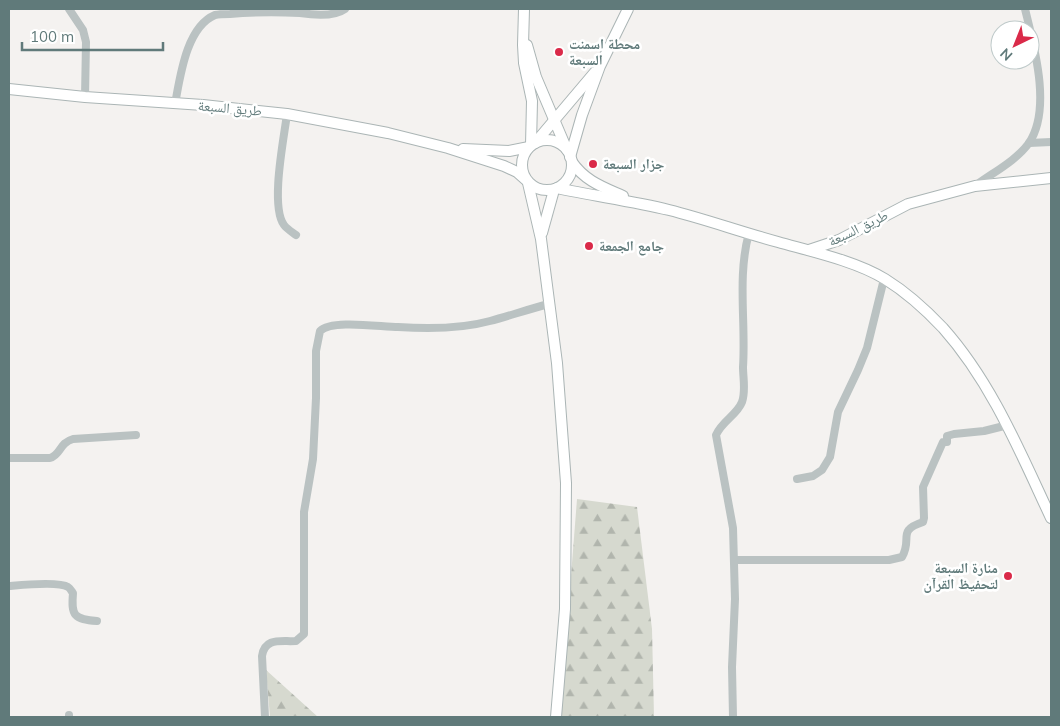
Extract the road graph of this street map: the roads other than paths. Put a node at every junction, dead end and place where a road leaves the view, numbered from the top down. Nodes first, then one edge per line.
1 (68, 9) edge
2 (76, 9) edge
3 (345, 9) edge
4 (524, 9) edge
5 (628, 9) edge
6 (1025, 9) edge
7 (75, 18) junction
8 (523, 31) junction
9 (600, 66) junction
10 (9, 90) edge
11 (85, 97) junction
12 (175, 104) junction
13 (287, 114) junction
14 (555, 119) junction
15 (1051, 142) edge
16 (1029, 143) junction
17 (532, 145) junction
18 (448, 148) junction
19 (570, 157) junction
20 (1051, 178) edge
21 (527, 181) junction
22 (975, 186) junction
23 (555, 189) junction
24 (638, 202) junction
25 (749, 233) junction
26 (296, 235) dead end
27 (541, 239) junction
28 (809, 250) junction
29 (884, 279) junction
30 (548, 304) junction
31 (1008, 425) junction
32 (136, 435) dead end
33 (9, 458) edge
34 (797, 479) dead end
35 (1051, 518) edge
36 (734, 560) junction
37 (9, 586) edge
38 (97, 621) dead end
39 (265, 717) edge
40 (556, 717) edge
41 (733, 717) edge

1 - 7 street
2 - 7 street
3 - 12 street
4 - 8 street
5 - 9 street
6 - 16 street
7 - 11 street
8 - 14 street
8 - 17 street
9 - 14 street
9 - 19 street
10 - 11 street, طريق السبعة
11 - 12 street, طريق السبعة
12 - 13 street, طريق السبعة
13 - 18 street, طريق السبعة
13 - 26 street
14 - 17 street
14 - 19 street
15 - 16 street
16 - 22 street
17 - 18 street
17 - 19 street
17 - 21 street
18 - 21 street
19 - 23 street
19 - 24 street
20 - 22 street, طريق السبعة
21 - 23 street
21 - 27 street
22 - 28 street, طريق السبعة
23 - 24 street
23 - 27 street
24 - 25 street
25 - 28 street
25 - 36 street
27 - 30 street
28 - 29 street
29 - 31 street
29 - 34 street
30 - 39 street
30 - 40 street
31 - 35 street
31 - 36 street
32 - 33 street
36 - 41 street
37 - 38 street

